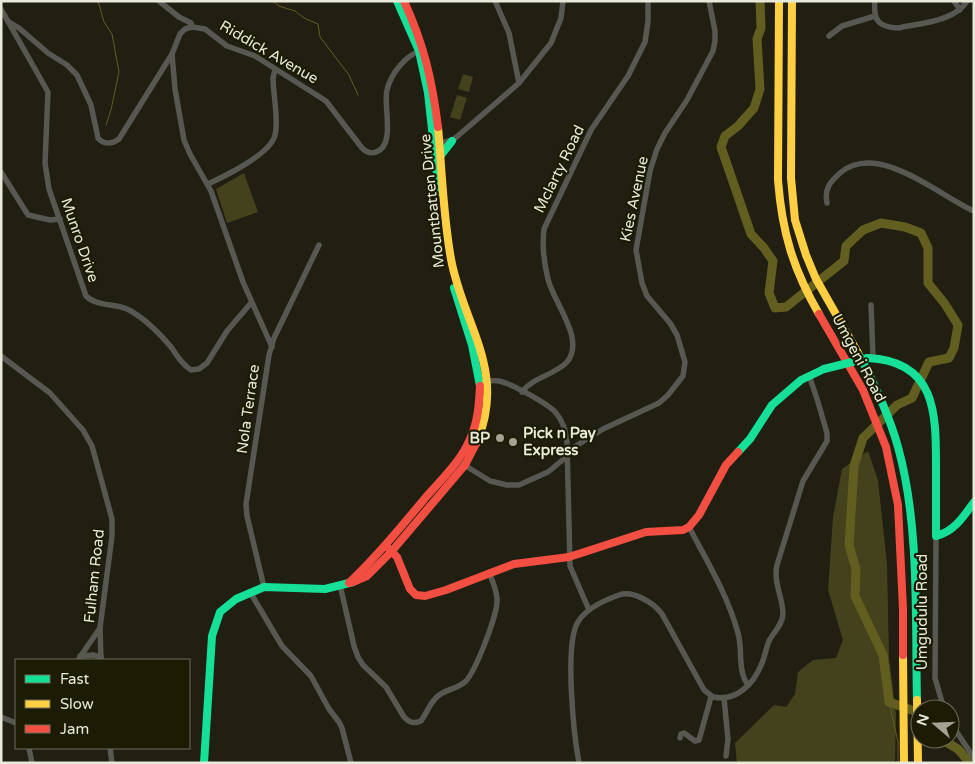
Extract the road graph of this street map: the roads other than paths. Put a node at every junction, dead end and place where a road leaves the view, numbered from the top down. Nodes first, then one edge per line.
1 (160, 1) edge
2 (397, 1) edge
3 (404, 1) edge
4 (495, 1) edge
5 (563, 1) edge
6 (648, 1) edge
7 (709, 1) edge
8 (779, 1) edge
9 (792, 1) edge
10 (875, 1) edge
11 (954, 1) edge
12 (967, 1) edge
13 (1, 9) edge
14 (960, 10) junction
15 (875, 16) junction
16 (9, 22) junction
17 (192, 27) junction
18 (829, 36) dead end
19 (422, 50) junction
20 (172, 54) junction
21 (275, 70) junction
22 (519, 83) junction
23 (452, 141) junction
24 (437, 144) junction
25 (441, 155) junction
26 (1, 172) edge
27 (208, 184) junction
28 (827, 203) dead end
29 (974, 211) edge
30 (60, 219) junction
31 (319, 245) dead end
32 (251, 303) junction
33 (872, 305) dead end
34 (272, 347) junction
35 (1, 356) edge
36 (871, 358) junction
37 (809, 374) junction
38 (484, 382) junction
39 (522, 392) junction
40 (479, 424) junction
41 (568, 452) junction
42 (458, 460) junction
43 (465, 465) junction
44 (974, 502) edge
45 (689, 527) junction
46 (936, 536) junction
47 (385, 545) junction
48 (392, 551) junction
49 (569, 557) junction
50 (489, 572) junction
51 (344, 584) junction
52 (264, 587) junction
53 (250, 592) junction
54 (589, 610) junction
55 (100, 628) junction
56 (79, 658) edge
57 (101, 659) edge
58 (748, 685) junction
59 (712, 697) junction
60 (724, 698) junction
61 (941, 699) edge
62 (1, 716) edge
63 (15, 723) edge
64 (960, 737) edge
65 (680, 738) dead end
66 (30, 749) edge
67 (110, 749) edge
68 (726, 756) dead end
69 (974, 758) edge
70 (32, 763) edge
71 (112, 763) edge
72 (204, 763) edge
73 (351, 763) edge
74 (579, 763) edge
75 (904, 763) edge
76 (918, 763) edge

1 - 17 street, Riddick Avenue
2 - 19 main road, Mountbatten Drive
3 - 19 main road, Mountbatten Drive
4 - 22 street
5 - 22 street
6 - 39 street, Mclarty Road
7 - 41 street, Kies Avenue
8 - 75 main road, Umgeni Road
9 - 76 main road, Umgeni Road
10 - 15 street
11 - 14 street
12 - 14 street
13 - 16 street, Munro Drive
14 - 15 street
15 - 18 street
16 - 20 street
16 - 30 street, Munro Drive
17 - 20 street
17 - 21 street, Riddick Avenue
19 - 21 street, Riddick Avenue
19 - 24 main road, Mountbatten Drive
20 - 27 street
21 - 27 street
22 - 23 street
23 - 24 street
23 - 25 main road
24 - 25 main road, Mountbatten Drive
24 - 38 main road, Mountbatten Drive
25 - 38 main road, Mountbatten Drive
26 - 30 street
27 - 32 street
28 - 29 street
30 - 32 street, Munro Drive
31 - 34 street, Nola Terrace
32 - 34 street
33 - 36 street
34 - 52 street, Nola Terrace
35 - 55 street, Fulham Road
36 - 37 main road, bridge
36 - 46 main road
37 - 45 main road
37 - 58 street
38 - 39 street
38 - 40 main road, Mountbatten Drive
39 - 41 street
40 - 42 main road, Mountbatten Drive
40 - 43 main road, Mountbatten Drive
41 - 43 street, Kies Avenue
41 - 49 street
42 - 43 street, Kies Avenue
42 - 47 main road, Mountbatten Drive
43 - 48 main road, Mountbatten Drive
44 - 46 main road, Umgudulu Road
45 - 49 main road
45 - 58 street
46 - 61 street, Umgudulu Road
47 - 48 main road
47 - 51 main road, Mountbatten Drive
48 - 50 main road
48 - 51 main road, Mountbatten Drive
49 - 50 main road
49 - 54 street
50 - 51 street
51 - 52 main road, Mountbatten Drive
52 - 53 main road, Mountbatten Drive
53 - 72 main road, Mountbatten Drive
53 - 73 street
54 - 59 street
54 - 74 street
55 - 56 street
55 - 57 street, Fulham Road
56 - 57 street
58 - 60 street
59 - 60 street
59 - 65 street
60 - 68 street
62 - 63 street
64 - 69 street
66 - 70 street
67 - 71 street

